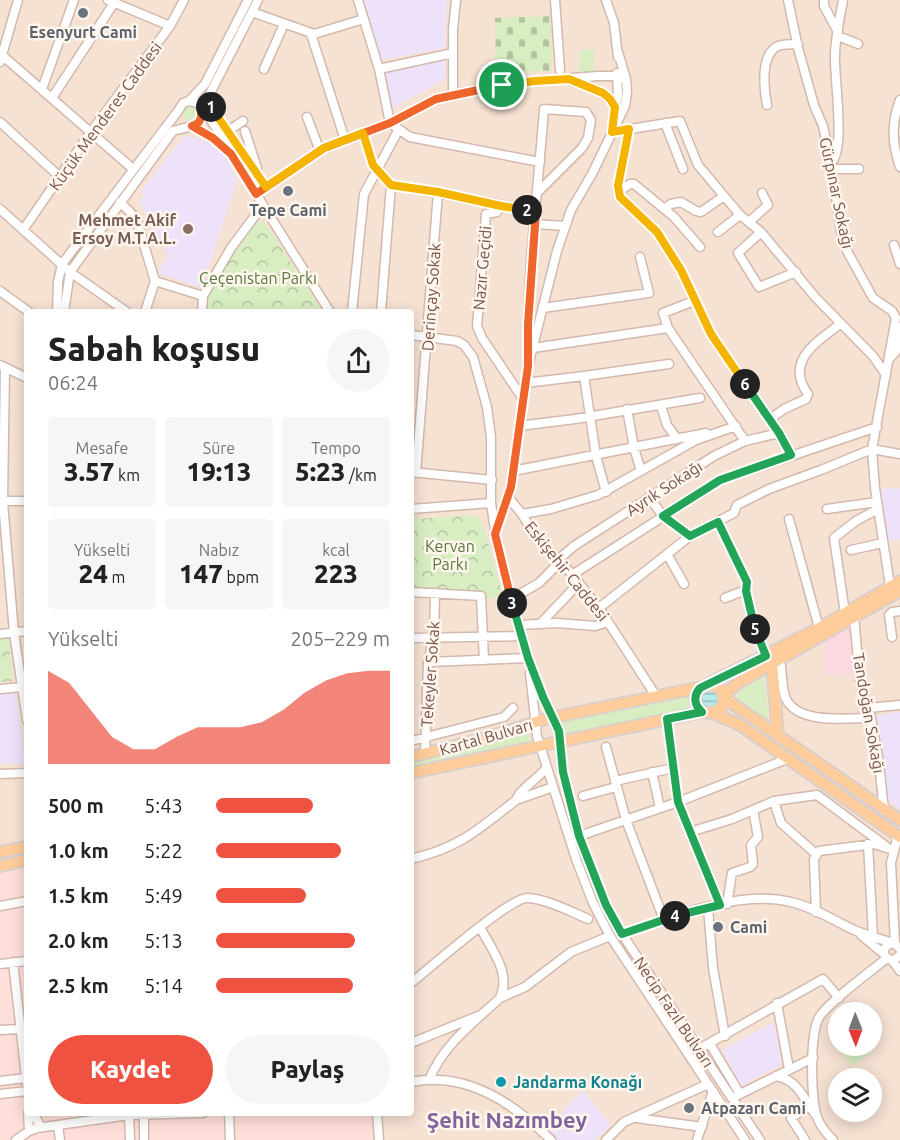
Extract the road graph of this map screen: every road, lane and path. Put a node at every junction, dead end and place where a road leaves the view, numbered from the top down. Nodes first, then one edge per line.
1 (18, 0) edge
2 (74, 0) edge
3 (184, 0) edge
4 (248, 0) edge
5 (258, 0) edge
6 (358, 0) edge
7 (456, 0) edge
8 (555, 0) edge
9 (606, 0) edge
10 (613, 0) edge
11 (789, 0) edge
12 (824, 0) edge
13 (843, 0) edge
14 (111, 1) edge
15 (252, 12) junction
16 (612, 18) junction
17 (364, 19) junction
18 (284, 24) junction
19 (170, 26) junction
20 (311, 34) junction
21 (838, 34) junction
22 (798, 44) junction
23 (858, 44) dead end
24 (453, 53) junction
25 (2, 59) edge
26 (264, 69) dead end
27 (379, 69) junction
28 (560, 70) dead end
29 (621, 77) junction
30 (569, 79) junction
31 (42, 89) junction
32 (453, 95) junction
33 (52, 98) junction
34 (900, 100) edge
35 (189, 101) junction
36 (767, 105) dead end
37 (204, 107) junction
38 (615, 107) junction
39 (178, 111) junction
40 (307, 117) dead end
41 (243, 121) dead end
42 (0, 122) edge
43 (390, 123) junction
44 (665, 123) junction
45 (190, 126) junction
46 (399, 129) junction
47 (629, 129) junction
48 (228, 131) junction
49 (245, 131) dead end
50 (612, 132) junction
51 (90, 133) junction
52 (363, 133) junction
53 (345, 140) junction
54 (320, 151) junction
55 (231, 154) junction
56 (540, 162) junction
57 (831, 166) junction
58 (900, 167) edge
59 (133, 169) junction
60 (859, 169) dead end
61 (683, 170) dead end
62 (378, 172) junction
63 (60, 177) junction
64 (259, 177) junction
65 (391, 185) junction
66 (266, 187) junction
67 (438, 192) junction
68 (618, 192) junction
69 (537, 193) junction
70 (256, 194) junction
71 (762, 194) dead end
72 (724, 196) junction
73 (120, 202) junction
74 (263, 205) junction
75 (501, 206) junction
76 (665, 208) junction
77 (0, 209) edge
78 (536, 211) junction
79 (740, 215) junction
80 (749, 222) junction
81 (535, 224) junction
82 (566, 226) junction
83 (23, 230) junction
84 (718, 232) dead end
85 (761, 232) junction
86 (894, 245) dead end
87 (700, 247) dead end
88 (640, 257) dead end
89 (62, 264) junction
90 (900, 264) edge
91 (70, 272) junction
92 (795, 272) junction
93 (155, 281) junction
94 (0, 291) edge
95 (203, 296) junction
96 (694, 301) junction
97 (543, 308) junction
98 (25, 309) edge
99 (57, 309) edge
100 (64, 309) edge
101 (123, 309) edge
102 (146, 309) edge
103 (202, 309) edge
104 (328, 309) edge
105 (352, 309) edge
106 (381, 309) edge
107 (897, 312) edge
108 (840, 324) junction
109 (900, 327) edge
110 (668, 328) junction
111 (414, 335) edge
112 (428, 336) junction
113 (533, 348) junction
114 (888, 359) junction
115 (669, 364) dead end
116 (528, 366) junction
117 (2, 367) edge
118 (886, 375) junction
119 (584, 376) junction
120 (24, 377) edge
121 (525, 383) junction
122 (700, 398) dead end
123 (523, 399) junction
124 (662, 406) junction
125 (627, 409) junction
126 (589, 416) junction
127 (770, 419) junction
128 (519, 426) junction
129 (736, 426) junction
130 (877, 427) junction
131 (779, 433) junction
132 (713, 434) junction
133 (677, 439) junction
134 (745, 441) junction
135 (634, 448) junction
136 (872, 449) junction
137 (900, 454) edge
138 (791, 455) junction
139 (596, 456) junction
140 (513, 471) junction
141 (641, 471) junction
142 (414, 473) edge
143 (492, 480) junction
144 (606, 492) junction
145 (508, 497) junction
146 (649, 497) junction
147 (24, 501) edge
148 (2, 502) edge
149 (491, 503) junction
150 (877, 506) junction
151 (414, 509) edge
152 (827, 509) dead end
153 (522, 514) junction
154 (663, 516) junction
155 (789, 519) dead end
156 (718, 522) junction
157 (495, 534) junction
158 (690, 536) junction
159 (883, 543) junction
160 (851, 550) dead end
161 (667, 554) junction
162 (559, 561) junction
163 (572, 575) junction
164 (579, 583) junction
165 (684, 584) dead end
166 (897, 586) edge
167 (746, 591) junction
168 (414, 592) edge
169 (435, 593) junction
170 (725, 598) dead end
171 (511, 599) junction
172 (599, 608) junction
173 (900, 611) edge
174 (850, 615) junction
175 (609, 622) junction
176 (541, 623) junction
177 (518, 624) junction
178 (819, 628) junction
179 (24, 631) edge
180 (14, 633) junction
181 (0, 634) edge
182 (483, 636) junction
183 (522, 636) junction
184 (434, 637) junction
185 (892, 637) dead end
186 (414, 638) edge
187 (528, 658) junction
188 (484, 660) junction
189 (428, 662) junction
190 (770, 663) junction
191 (23, 675) edge
192 (704, 686) junction
193 (22, 687) junction
194 (0, 689) edge
195 (656, 696) junction
196 (724, 696) junction
197 (24, 700) edge
198 (900, 705) edge
199 (513, 708) dead end
200 (868, 708) junction
201 (708, 713) junction
202 (553, 718) junction
203 (871, 718) junction
204 (667, 719) junction
205 (535, 722) junction
206 (777, 736) junction
207 (426, 738) junction
208 (414, 740) edge
209 (560, 741) junction
210 (540, 745) junction
211 (606, 747) dead end
212 (425, 754) junction
213 (414, 756) edge
214 (788, 759) junction
215 (547, 767) junction
216 (673, 768) junction
217 (414, 771) edge
218 (652, 772) junction
219 (24, 773) edge
220 (0, 774) edge
221 (616, 784) junction
222 (553, 787) junction
223 (583, 796) dead end
224 (516, 800) junction
225 (774, 801) junction
226 (678, 802) junction
227 (660, 808) junction
228 (753, 810) junction
229 (884, 810) junction
230 (626, 820) junction
231 (900, 820) edge
232 (690, 832) junction
233 (579, 836) junction
234 (899, 836) edge
235 (868, 844) junction
236 (24, 848) edge
237 (890, 849) junction
238 (0, 852) edge
239 (816, 854) junction
240 (414, 859) edge
241 (24, 861) edge
242 (0, 866) edge
243 (24, 902) edge
244 (723, 904) junction
245 (0, 906) edge
246 (708, 908) junction
247 (816, 912) junction
248 (588, 919) dead end
249 (664, 920) junction
250 (480, 927) junction
251 (856, 931) junction
252 (622, 934) junction
253 (610, 936) junction
254 (873, 936) junction
255 (897, 945) edge
256 (900, 955) edge
257 (887, 958) junction
258 (24, 961) edge
259 (13, 962) junction
260 (0, 964) edge
261 (900, 971) edge
262 (414, 981) edge
263 (500, 998) junction
264 (838, 998) junction
265 (777, 1004) junction
266 (484, 1014) junction
267 (21, 1029) junction
268 (0, 1030) edge
269 (725, 1036) junction
270 (414, 1042) edge
271 (710, 1044) junction
272 (24, 1048) edge
273 (699, 1049) junction
274 (813, 1058) junction
275 (789, 1070) junction
276 (776, 1076) junction
277 (24, 1078) edge
278 (429, 1080) junction
279 (0, 1081) edge
280 (414, 1082) edge
281 (711, 1088) junction
282 (24, 1091) edge
283 (0, 1094) edge
284 (736, 1096) junction
285 (809, 1106) junction
286 (28, 1116) edge
287 (35, 1116) edge
288 (117, 1116) edge
289 (129, 1116) edge
290 (143, 1116) edge
291 (229, 1116) edge
292 (377, 1116) edge
293 (817, 1116) junction
294 (635, 1117) junction
295 (58, 1126) junction
296 (702, 1127) junction
297 (41, 1128) junction
298 (29, 1131) junction
299 (16, 1140) edge
300 (60, 1140) edge
301 (130, 1140) edge
302 (144, 1140) edge
303 (230, 1140) edge
304 (379, 1140) edge
305 (551, 1140) edge
306 (606, 1140) edge
307 (698, 1140) edge
308 (745, 1140) edge
309 (760, 1140) edge
310 (805, 1140) edge
311 (833, 1140) edge

1 - 25 street
2 - 31 street
3 - 19 street, Küçük Menderes Caddesi
4 - 35 street
5 - 15 street
6 - 17 street
7 - 24 street
8 - 28 street
9 - 16 street
10 - 16 street
11 - 22 street, Gürpınar Sokağı
12 - 21 street
13 - 21 street
14 - 19 street
14 - 33 street
15 - 18 street
15 - 37 street
16 - 29 street
17 - 20 street
17 - 27 street
18 - 20 street
18 - 26 street
19 - 51 street, Küçük Menderes Caddesi
20 - 53 street
21 - 23 street
21 - 57 street
22 - 36 street
22 - 57 street, Gürpınar Sokağı
24 - 27 street
24 - 32 street
25 - 31 street
27 - 43 street
29 - 30 street
29 - 38 street
29 - 50 street
30 - 32 street
30 - 38 street
31 - 33 street
32 - 43 street
33 - 51 street
34 - 58 street
35 - 37 street
35 - 39 street
37 - 45 street
37 - 48 street
37 - 55 street
38 - 50 street
39 - 45 street
39 - 59 street
40 - 54 street
41 - 48 street
42 - 63 street
43 - 46 street
43 - 52 street
44 - 47 street
44 - 61 street
44 - 72 street
45 - 55 street
45 - 73 street
46 - 56 street
46 - 62 street
47 - 50 street
47 - 68 street
48 - 64 street
49 - 64 street
50 - 82 street
51 - 59 street
51 - 63 street, Küçük Menderes Caddesi
52 - 53 street
52 - 62 street
53 - 54 street
54 - 66 street
55 - 70 street
56 - 69 street
56 - 69 street
57 - 60 street
57 - 107 street, Gürpınar Sokağı
59 - 89 street
62 - 65 street
62 - 105 street
63 - 83 street, Küçük Menderes Caddesi
64 - 66 street
65 - 67 street
65 - 106 street
66 - 70 street
67 - 75 street
67 - 112 street, Derinçay Sokak
68 - 76 street
68 - 96 street
69 - 78 street
70 - 74 street
71 - 80 street
72 - 76 street
72 - 79 street
73 - 91 street
73 - 93 street
74 - 95 street
74 - 104 street
75 - 78 street
75 - 123 street, Nazır Geçidi
76 - 87 street
77 - 83 street
78 - 81 street
79 - 80 street
79 - 84 street
80 - 85 street
81 - 82 street
81 - 116 street
82 - 97 street
83 - 89 street
85 - 92 street
85 - 92 street
86 - 90 street
88 - 97 street
89 - 91 street
89 - 99 street
91 - 100 street
91 - 101 street
92 - 108 street
93 - 95 street
93 - 102 street
94 - 98 street
95 - 103 street
96 - 110 street
96 - 127 street
97 - 113 street
107 - 114 street, Gürpınar Sokağı
108 - 118 street
108 - 127 street
109 - 114 street
110 - 113 street
110 - 129 street
111 - 112 street
112 - 142 street, Derinçay Sokak
112 - 143 street
113 - 116 street
114 - 118 street, Gürpınar Sokağı
115 - 119 street
116 - 121 street
117 - 120 street
117 - 148 street
118 - 130 street, Gürpınar Sokağı
119 - 121 street
119 - 126 street
121 - 123 street
122 - 124 street
123 - 128 street
124 - 125 street
124 - 133 street
125 - 126 street
125 - 135 street
126 - 128 street
126 - 139 street
127 - 131 street
128 - 140 street
129 - 132 street
129 - 134 street
130 - 136 street, Gürpınar Sokağı
130 - 138 street
131 - 134 street, Ayrık Sokağı
131 - 138 street
132 - 133 street
132 - 141 street
133 - 135 street
134 - 146 street, Ayrık Sokağı
135 - 139 street
135 - 141 street
136 - 137 street
136 - 150 street, Gürpınar Sokağı
136 - 156 street
138 - 154 street
139 - 140 street
139 - 144 street
140 - 145 street
141 - 144 street
142 - 143 street
143 - 149 street
144 - 153 street
145 - 153 street, Eskişehir Caddesi
145 - 157 street
146 - 154 street
146 - 162 street, Ayrık Sokağı
147 - 148 street
148 - 180 street
149 - 151 street
149 - 157 street
150 - 152 street
150 - 159 street, Gürpınar Sokağı
150 - 174 street, Tandoğan Sokağı
153 - 162 street, Eskişehir Caddesi
154 - 158 street
154 - 163 street
155 - 178 street
156 - 158 street
156 - 167 street
157 - 171 street
158 - 161 street
159 - 160 street
159 - 166 street, Gürpınar Sokağı
161 - 165 street
161 - 172 street
162 - 163 street, Eskişehir Caddesi
162 - 171 street, Ayrık Sokağı
163 - 164 street, Eskişehir Caddesi
164 - 172 street, Eskişehir Caddesi
164 - 176 street
166 - 174 main road
167 - 170 street
167 - 190 street
168 - 169 street
169 - 182 street
169 - 184 street, Tekeyler Sokak
171 - 177 street
172 - 175 street, Eskişehir Caddesi
173 - 185 street
174 - 178 main road
174 - 190 main road
174 - 200 street, Tandoğan Sokağı
175 - 176 street
175 - 195 street, Eskişehir Caddesi
176 - 177 street
177 - 183 street
178 - 190 main road
179 - 180 street
180 - 181 street
180 - 191 street
182 - 183 street
182 - 184 street
182 - 188 street
183 - 187 street
184 - 186 street
184 - 189 street, Tekeyler Sokak
187 - 188 street
187 - 202 street, Necip Fazıl Bulvarı
187 - 205 street, Necip Fazıl Bulvarı
188 - 189 street
189 - 207 street, Tekeyler Sokak
190 - 192 main road, Kartal Bulvarı
190 - 196 main road
190 - 203 street
190 - 206 main road
191 - 193 street
192 - 195 main road, Kartal Bulvarı
192 - 196 main road
192 - 201 main road
193 - 194 street
193 - 197 street
195 - 202 main road, Kartal Bulvarı
196 - 201 main road
196 - 206 main road
198 - 200 street
199 - 207 street
200 - 203 street, Tandoğan Sokağı
201 - 204 main road, Kartal Bulvarı
201 - 214 main road
202 - 205 main road, Kartal Bulvarı
202 - 209 street, Necip Fazıl Bulvarı
203 - 229 street, Tandoğan Sokağı
204 - 209 main road, Kartal Bulvarı
204 - 216 street
205 - 210 street, Necip Fazıl Bulvarı
205 - 212 main road, Kartal Bulvarı
206 - 229 main road
207 - 208 street
207 - 212 street, Tekeyler Sokak
209 - 210 main road, Kartal Bulvarı
209 - 233 street, Necip Fazıl Bulvarı
210 - 215 street, Necip Fazıl Bulvarı
210 - 217 main road, Kartal Bulvarı
211 - 221 street
212 - 213 main road, Kartal Bulvarı
214 - 226 street
214 - 234 main road
215 - 222 street, Necip Fazıl Bulvarı
215 - 224 street
216 - 218 street
216 - 226 street
218 - 221 street
218 - 227 street
219 - 220 street
221 - 223 street
221 - 230 street
222 - 224 street
222 - 253 street, Necip Fazıl Bulvarı
224 - 240 street
225 - 228 street
225 - 237 street
225 - 239 street
226 - 227 street
226 - 232 street
227 - 230 street
228 - 232 street
228 - 244 street
229 - 231 main road
230 - 233 street
230 - 249 street
232 - 244 street
233 - 252 street, Necip Fazıl Bulvarı
234 - 237 street
235 - 237 street
235 - 239 street
235 - 254 street
236 - 238 main road
237 - 255 street
239 - 247 street
241 - 242 main road
243 - 245 street
244 - 246 street
244 - 247 street
246 - 249 street
246 - 269 street
247 - 251 street
248 - 250 street
249 - 252 street
250 - 262 street
250 - 263 street
251 - 254 street
251 - 257 street
252 - 273 street, Necip Fazıl Bulvarı
253 - 263 street
253 - 281 street, Necip Fazıl Bulvarı
254 - 255 street
255 - 257 street
256 - 257 street
257 - 261 street
257 - 264 street
258 - 259 street
259 - 260 street
259 - 267 street
263 - 266 street
264 - 265 street
264 - 274 street
265 - 269 street
265 - 275 street
266 - 270 street
266 - 278 street
267 - 268 street
267 - 272 street
269 - 271 street
271 - 273 street
271 - 284 street
273 - 284 street, Necip Fazıl Bulvarı
274 - 275 street
274 - 293 street
275 - 276 street
276 - 284 street
276 - 285 street
277 - 279 street
278 - 280 street
278 - 305 street
281 - 294 street
281 - 296 street
281 - 308 street, Necip Fazıl Bulvarı
282 - 283 street
284 - 309 street, Necip Fazıl Bulvarı
285 - 293 street
285 - 310 street
286 - 298 street
287 - 297 street
288 - 295 street
289 - 301 street
290 - 302 street
291 - 303 street
292 - 304 street
293 - 311 street
294 - 296 street
294 - 306 street
295 - 297 street
295 - 300 street
296 - 307 street
297 - 298 street
298 - 299 street

